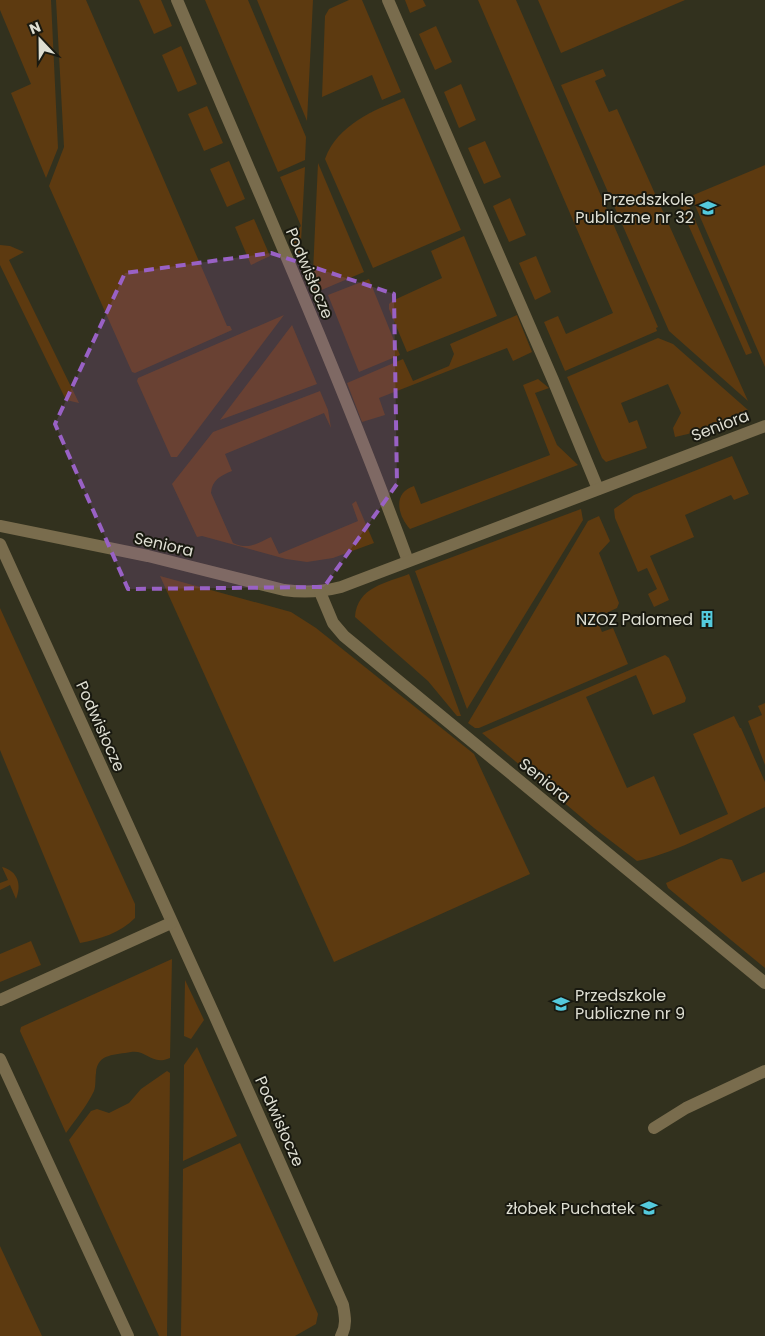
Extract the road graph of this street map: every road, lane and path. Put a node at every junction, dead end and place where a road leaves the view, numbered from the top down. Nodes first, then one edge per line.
1 (177, 0) edge
2 (388, 0) edge
3 (765, 426) edge
4 (598, 489) junction
5 (0, 526) edge
6 (0, 544) edge
7 (408, 561) junction
8 (320, 592) junction
9 (171, 923) junction
10 (765, 983) edge
11 (0, 1000) edge
12 (0, 1059) edge
13 (765, 1071) edge
14 (654, 1128) dead end
15 (128, 1336) edge
16 (341, 1336) edge

1 - 7 street, Podwisłocze
2 - 4 street
3 - 4 street, Seniora
4 - 7 street, Seniora
5 - 8 street, Seniora
6 - 9 street, Podwisłocze
7 - 8 street, Seniora
8 - 10 street, Seniora
9 - 11 street
9 - 16 street, Podwisłocze
12 - 15 street
13 - 14 street

